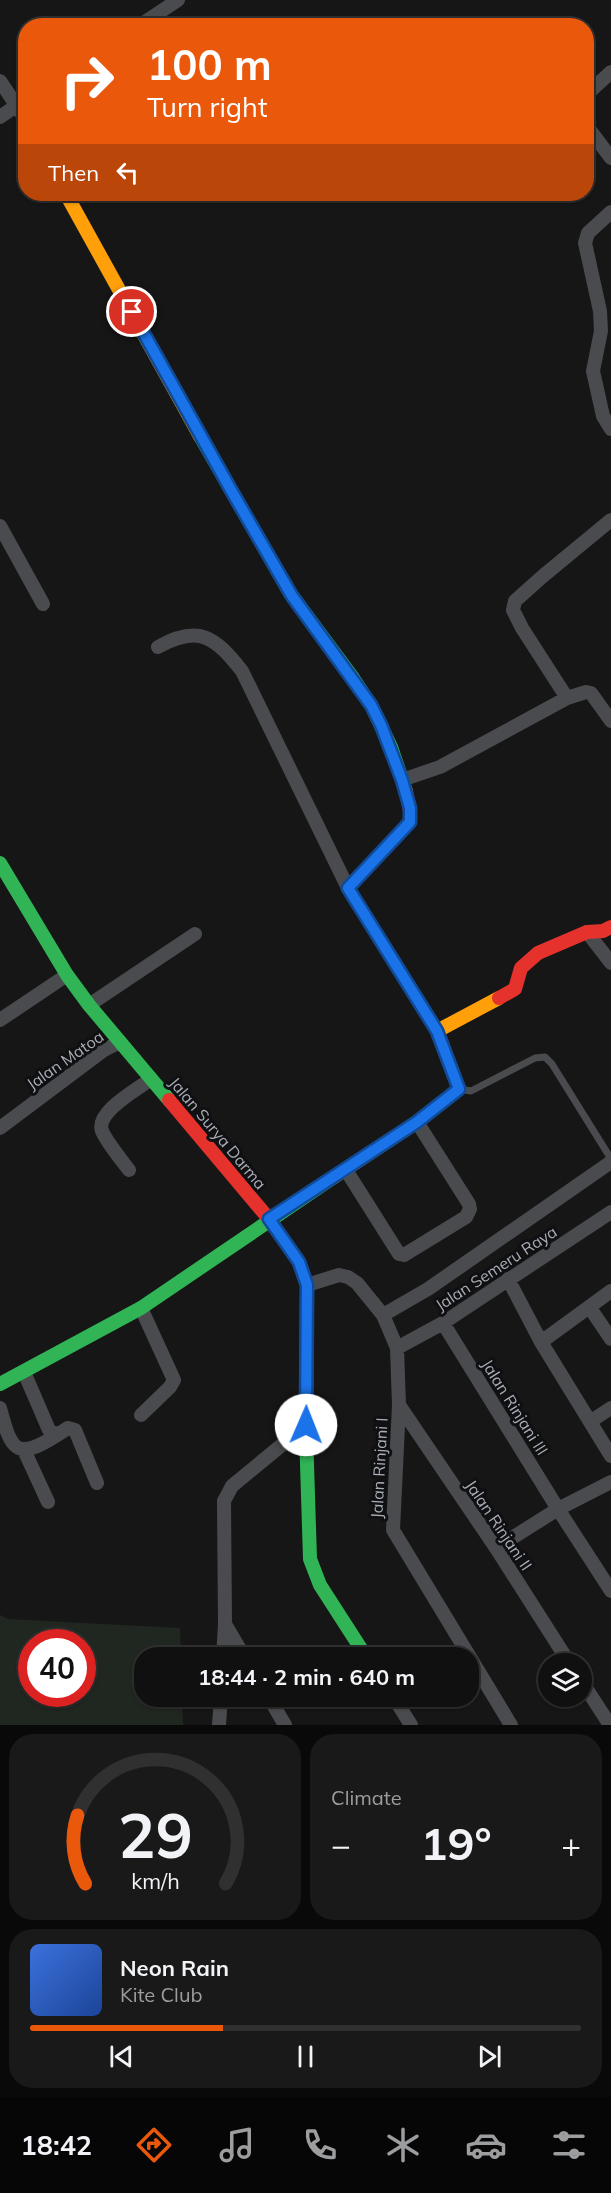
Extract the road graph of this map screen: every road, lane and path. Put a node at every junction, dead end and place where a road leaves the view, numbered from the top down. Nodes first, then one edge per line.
1 (178, 0) edge
2 (151, 18) edge
3 (611, 72) edge
4 (0, 81) edge
5 (594, 88) edge
6 (18, 99) edge
7 (18, 104) edge
8 (0, 117) edge
9 (594, 136) edge
10 (611, 158) edge
11 (70, 201) edge
12 (611, 212) edge
13 (611, 429) edge
14 (611, 520) edge
15 (0, 526) edge
16 (43, 604) dead end
17 (158, 647) dead end
18 (567, 698) junction
19 (611, 721) edge
20 (402, 780) junction
21 (0, 863) edge
22 (348, 888) junction
23 (611, 927) edge
24 (587, 932) junction
25 (195, 934) dead end
26 (611, 963) edge
27 (67, 975) junction
28 (89, 1005) junction
29 (0, 1020) edge
30 (437, 1031) junction
31 (120, 1042) junction
32 (152, 1079) junction
33 (459, 1089) junction
34 (417, 1122) junction
35 (0, 1128) edge
36 (611, 1161) edge
37 (129, 1170) dead end
38 (346, 1170) junction
39 (611, 1212) edge
40 (269, 1219) junction
41 (508, 1279) junction
42 (307, 1285) junction
43 (611, 1291) edge
44 (141, 1308) junction
45 (590, 1308) junction
46 (383, 1315) junction
47 (443, 1323) junction
48 (611, 1339) edge
49 (541, 1342) junction
50 (397, 1348) junction
51 (24, 1372) junction
52 (0, 1384) edge
53 (399, 1406) junction
54 (0, 1408) edge
55 (611, 1408) edge
56 (141, 1415) dead end
57 (591, 1421) junction
58 (306, 1425) junction
59 (57, 1435) junction
60 (24, 1450) junction
61 (611, 1456) edge
62 (611, 1482) edge
63 (97, 1483) dead end
64 (48, 1502) dead end
65 (558, 1509) junction
66 (496, 1548) junction
67 (611, 1591) edge
68 (225, 1624) junction
69 (224, 1647) edge
70 (239, 1647) edge
71 (361, 1647) edge
72 (563, 1653) edge
73 (592, 1697) edge
74 (220, 1707) edge
75 (274, 1707) edge
76 (400, 1707) edge
77 (219, 1725) edge
78 (285, 1725) edge
79 (411, 1725) edge
80 (511, 1725) edge
81 (610, 1725) edge

1 - 2 street
3 - 5 street
4 - 6 street
7 - 8 street
9 - 10 street
11 - 20 street
12 - 13 street
14 - 18 street
15 - 16 street
17 - 22 street
18 - 19 street
18 - 20 street
20 - 22 street
21 - 27 street, Jalan Surya Darma
22 - 30 street
23 - 24 street
24 - 26 street
24 - 30 street
25 - 28 street
27 - 28 street, Jalan Surya Darma
27 - 29 street
28 - 31 street, Jalan Surya Darma
30 - 33 street
31 - 32 street, Jalan Surya Darma
31 - 35 street, Jalan Matoa
32 - 37 street
32 - 40 street, Jalan Surya Darma
33 - 34 street
33 - 36 lane
34 - 38 street
34 - 38 street
36 - 46 street
38 - 40 street
39 - 41 street, Jalan Semeru Raya
40 - 42 street, Jalan Surya Darma
40 - 44 street
41 - 47 street, Jalan Semeru Raya
41 - 49 street
42 - 46 street, Jalan Rinjani I
42 - 58 street, Jalan Surya Darma
43 - 45 street
44 - 51 street
44 - 56 street
45 - 48 street
45 - 49 street
46 - 50 street, Jalan Rinjani I
47 - 50 street, Jalan Semeru Raya
47 - 65 street, Jalan Rinjani III
49 - 57 street
50 - 53 street, Jalan Rinjani I
51 - 52 street
51 - 59 street
53 - 66 street, Jalan Rinjani II
53 - 80 street, Jalan Rinjani I
54 - 60 street
55 - 57 street
57 - 61 street
58 - 68 street
58 - 71 street, Jalan Surya Darma
59 - 60 street
59 - 63 street
60 - 64 street
62 - 65 street
65 - 66 street
65 - 67 street, Jalan Rinjani III
66 - 72 street, Jalan Rinjani II
68 - 69 street
68 - 70 street
73 - 81 street
74 - 77 street
75 - 78 street
76 - 79 street

